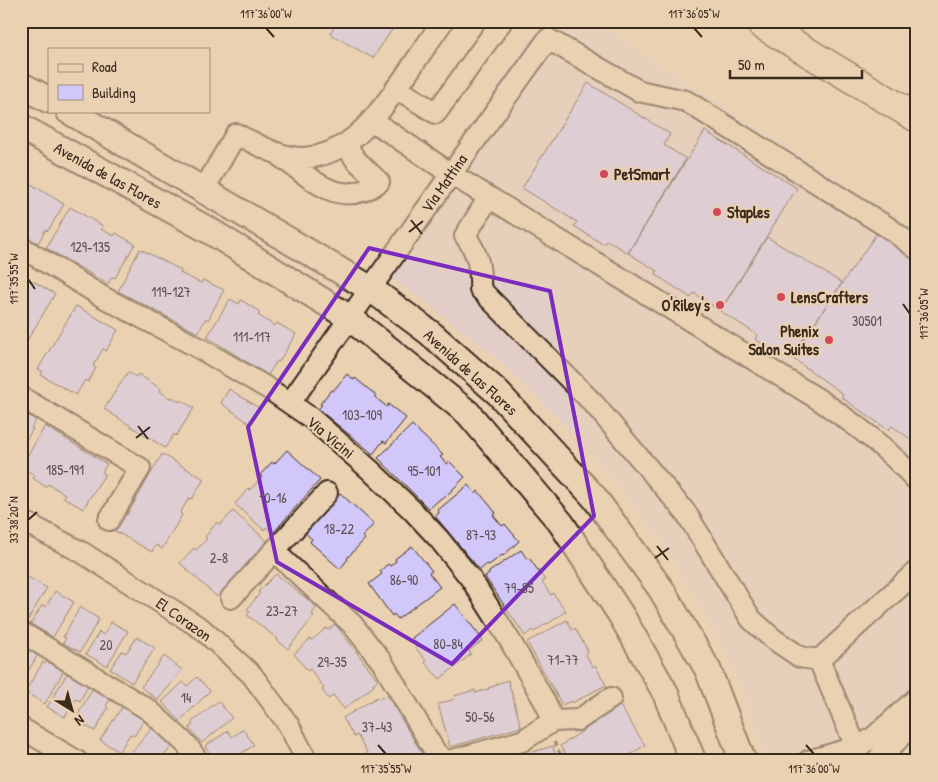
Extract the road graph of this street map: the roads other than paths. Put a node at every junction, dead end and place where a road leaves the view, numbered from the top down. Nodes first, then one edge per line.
1 (443, 21) edge
2 (502, 21) edge
3 (758, 21) edge
4 (776, 21) edge
5 (21, 85) edge
6 (396, 88) junction
7 (48, 99) edge
8 (917, 101) edge
9 (71, 112) edge
10 (917, 118) edge
11 (372, 121) junction
12 (21, 127) edge
13 (345, 144) junction
14 (274, 153) junction
15 (451, 174) junction
16 (203, 190) junction
17 (490, 197) junction
18 (21, 247) edge
19 (917, 249) edge
20 (371, 289) junction
21 (350, 318) junction
22 (21, 397) edge
23 (290, 402) junction
24 (917, 481) edge
25 (327, 493) dead end
26 (21, 520) edge
27 (109, 520) dead end
28 (274, 551) junction
29 (917, 571) edge
30 (231, 598) dead end
31 (21, 632) edge
32 (819, 660) junction
33 (611, 698) dead end
34 (917, 698) edge
35 (553, 721) junction
36 (917, 721) edge
37 (21, 728) edge
38 (857, 754) edge
39 (77, 761) edge
40 (198, 761) edge
41 (307, 761) edge
42 (448, 761) edge
43 (693, 761) edge
44 (743, 761) edge
45 (808, 761) edge
46 (876, 761) edge

1 - 6 street
2 - 6 street
3 - 10 highway
4 - 8 highway
5 - 7 main road
6 - 11 street
9 - 16 main road, Avenida de las Flores
11 - 13 street
11 - 15 street
12 - 21 main road, Avenida de las Flores
13 - 14 street
13 - 14 street
14 - 16 street
15 - 17 street
15 - 19 street, Via Mattina
15 - 20 street, Via Mattina
16 - 20 main road, Avenida de las Flores
17 - 24 street
17 - 32 street
18 - 23 street, Via Vicini
20 - 21 street, Via Mattina
20 - 44 main road, Avenida de las Flores
21 - 23 street, Via Mattina
21 - 43 main road, Avenida de las Flores
22 - 27 street
23 - 35 street, Via Vicini
25 - 28 street
26 - 41 street, El Corazon
28 - 30 street
28 - 42 street
29 - 32 street
31 - 40 street
32 - 38 street
33 - 35 street
34 - 38 street
35 - 42 street
36 - 46 street
37 - 39 street
38 - 45 street

